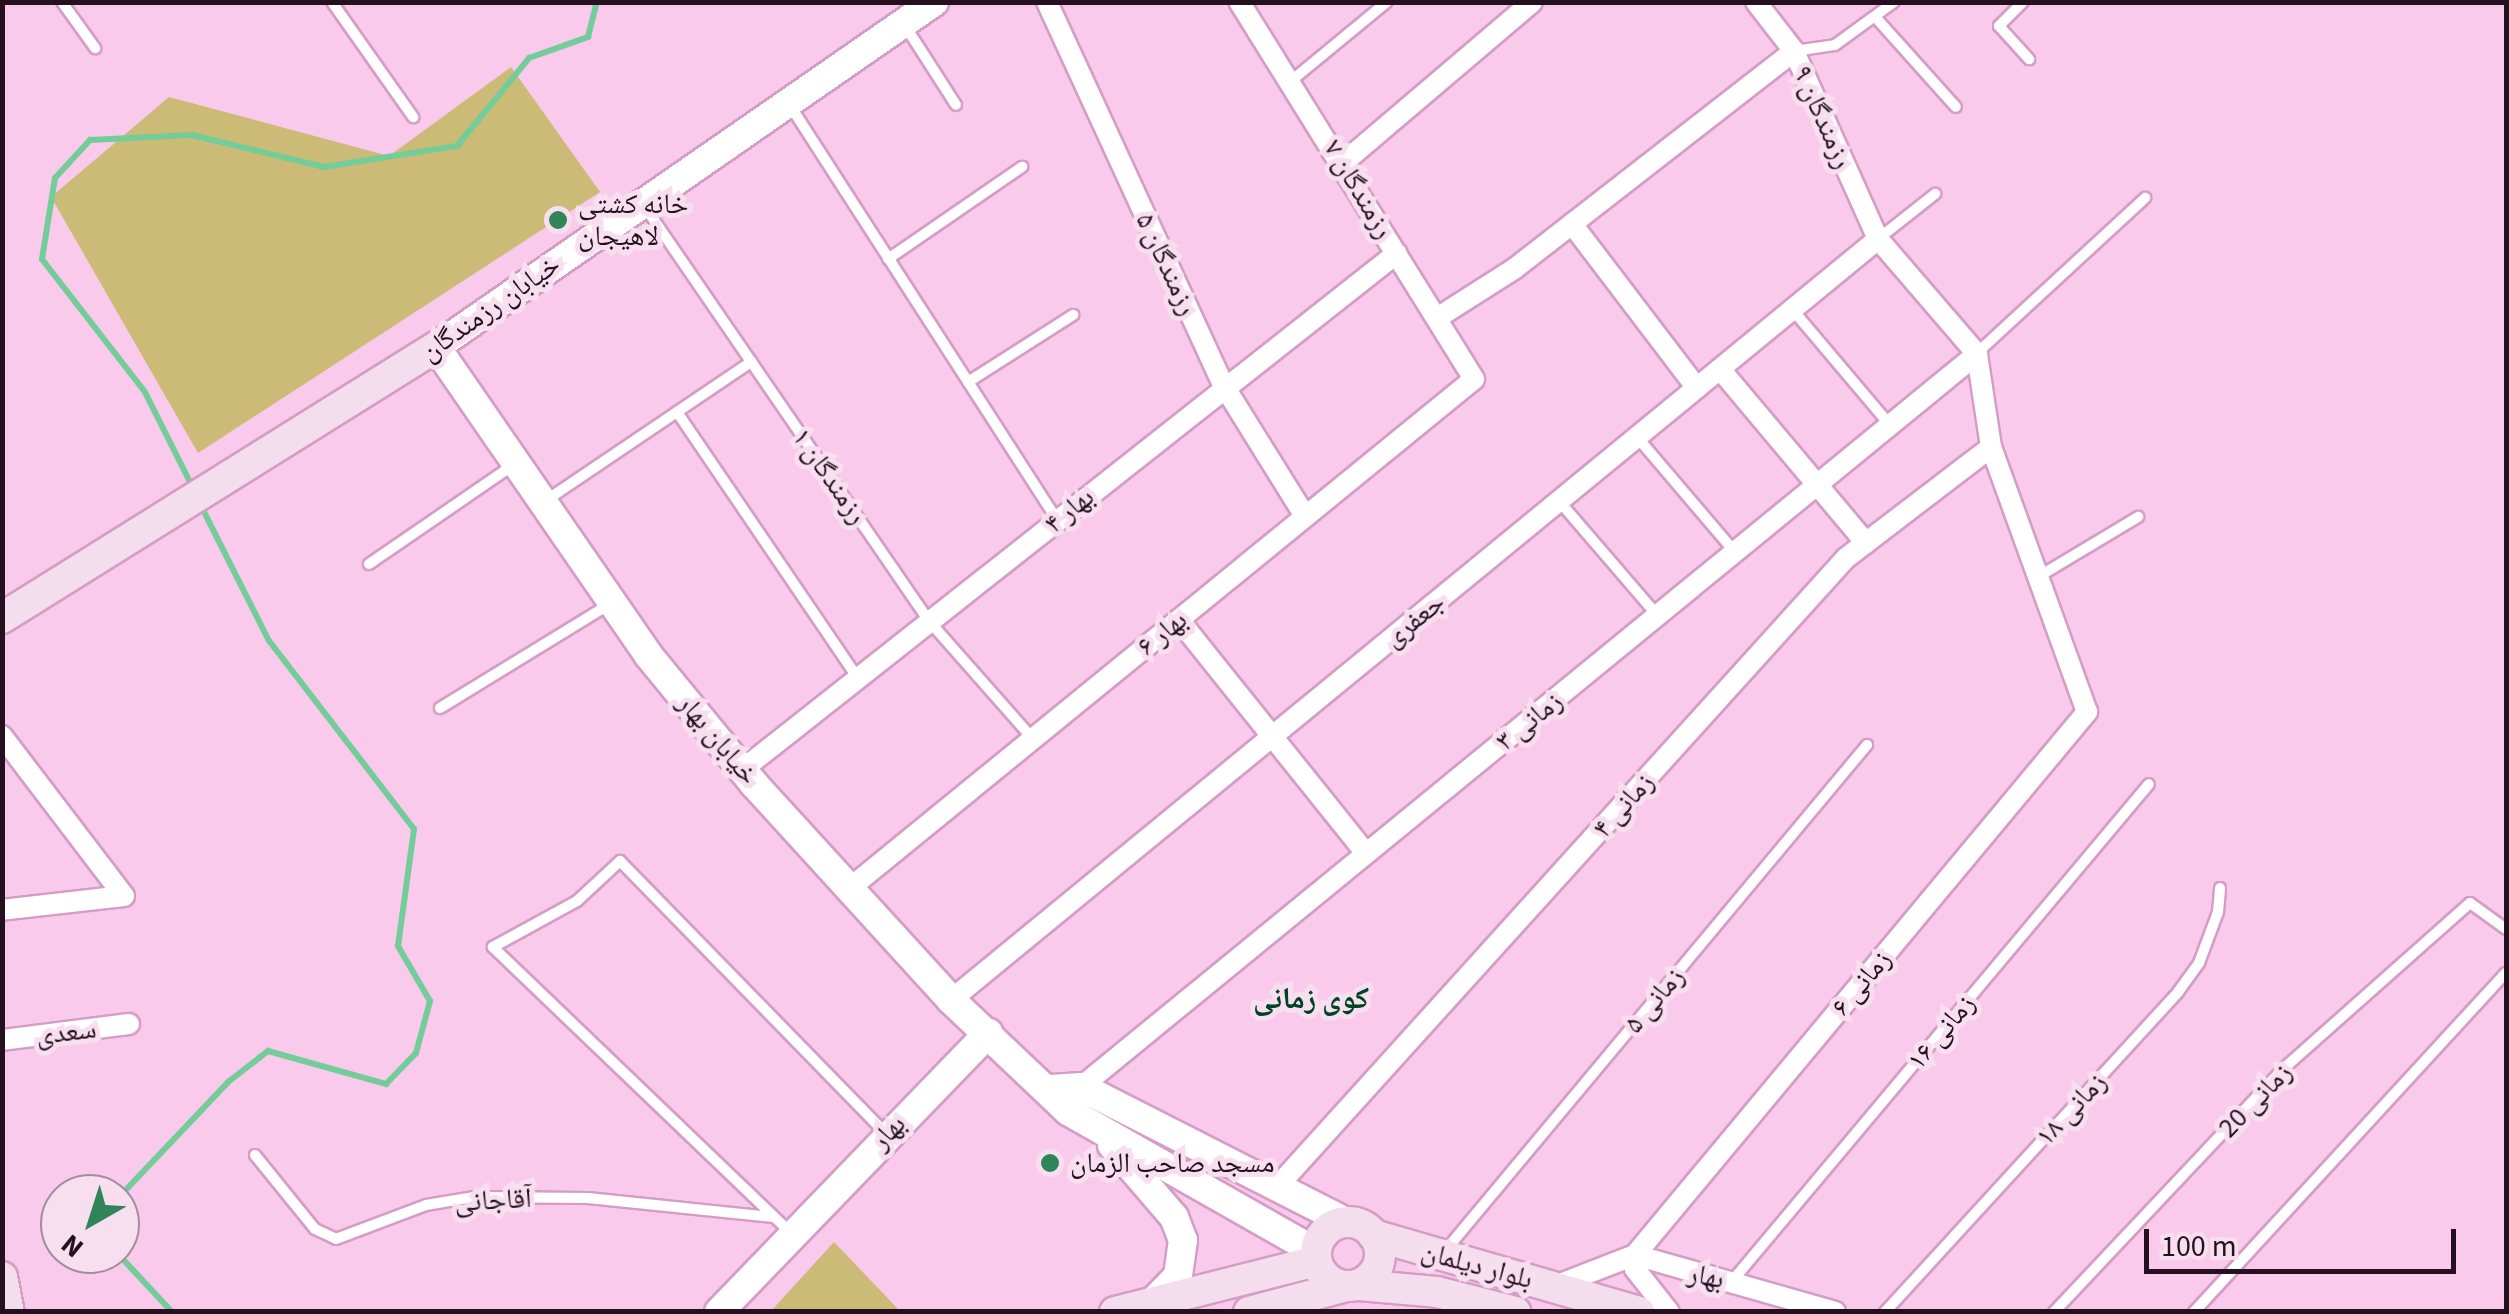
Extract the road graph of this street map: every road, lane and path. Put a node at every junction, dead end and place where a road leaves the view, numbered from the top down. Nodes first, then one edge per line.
1 (62, 2) edge
2 (332, 2) edge
3 (934, 2) edge
4 (1047, 2) edge
5 (1387, 2) edge
6 (1532, 2) edge
7 (1756, 2) edge
8 (1894, 2) edge
9 (2023, 2) edge
10 (1242, 4) edge
11 (1878, 19) junction
12 (904, 23) junction
13 (94, 48) dead end
14 (1794, 51) junction
15 (2029, 59) dead end
16 (1291, 80) junction
17 (788, 102) junction
18 (956, 105) dead end
19 (1956, 107) dead end
20 (413, 117) dead end
21 (1343, 164) junction
22 (1022, 167) dead end
23 (1934, 194) dead end
24 (2145, 198) dead end
25 (642, 202) junction
26 (1572, 224) junction
27 (1878, 239) junction
28 (1398, 253) junction
29 (888, 258) junction
30 (1792, 310) junction
31 (1073, 315) dead end
32 (1437, 318) junction
33 (436, 347) junction
34 (1977, 354) junction
35 (751, 362) junction
36 (1720, 369) junction
37 (1474, 379) joint
38 (968, 382) junction
39 (1224, 386) junction
40 (1697, 388) junction
41 (676, 412) junction
42 (1890, 425) junction
43 (1637, 437) junction
44 (1991, 447) junction
45 (514, 464) junction
46 (1818, 484) junction
47 (1559, 501) junction
48 (540, 504) junction
49 (1305, 516) junction
50 (2138, 517) dead end
51 (1057, 519) junction
52 (1866, 543) junction
53 (1735, 552) junction
54 (369, 564) dead end
55 (2038, 577) junction
56 (611, 603) junction
57 (1658, 615) junction
58 (2, 618) edge
59 (1179, 620) junction
60 (929, 621) junction
61 (858, 678) junction
62 (440, 708) dead end
63 (2, 736) edge
64 (1271, 737) junction
65 (1033, 738) junction
66 (1866, 745) dead end
67 (742, 770) junction
68 (2150, 784) dead end
69 (1366, 854) junction
70 (850, 888) junction
71 (2220, 888) dead end
72 (2, 910) edge
73 (2506, 929) edge
74 (2506, 972) edge
75 (951, 1000) junction
76 (129, 1024) dead end
77 (988, 1033) junction
78 (2, 1040) edge
79 (1081, 1087) junction
80 (1050, 1088) junction
81 (1098, 1128) junction
82 (886, 1134) junction
83 (255, 1154) dead end
84 (1276, 1187) junction
85 (1346, 1222) junction
86 (782, 1224) junction
87 (1374, 1235) junction
88 (1634, 1255) junction
89 (1316, 1256) junction
90 (1442, 1256) junction
91 (2, 1276) edge
92 (1733, 1280) junction
93 (1353, 1286) junction
94 (1555, 1286) junction
95 (1150, 1304) junction
96 (1252, 1311) edge
97 (8, 1312) edge
98 (719, 1312) edge
99 (737, 1312) edge
100 (1115, 1312) edge
101 (1515, 1312) edge
102 (1639, 1312) edge
103 (1669, 1312) edge
104 (1835, 1312) edge
105 (1886, 1312) edge
106 (2054, 1312) edge
107 (2194, 1312) edge

1 - 13 lane
2 - 20 lane
3 - 12 street, خیابان رزمندگان
4 - 39 street, رزمندگان ۵
5 - 16 lane
6 - 21 street
7 - 14 street, رزمندگان ۹
8 - 11 lane
9 - 15 lane
10 - 16 street, رزمندگان ۷
11 - 14 lane
11 - 19 lane
12 - 17 street, خیابان رزمندگان
12 - 18 lane
14 - 26 street
14 - 27 street, رزمندگان ۹
16 - 21 street, رزمندگان ۷
17 - 25 street, خیابان رزمندگان
17 - 29 lane
21 - 28 street, رزمندگان ۷
22 - 29 lane
23 - 27 lane
24 - 34 lane
25 - 33 street, خیابان رزمندگان
25 - 35 lane, رزمندگان ۱
26 - 32 street
26 - 40 street
27 - 30 street, جعفری
27 - 34 street, رزمندگان ۹
28 - 32 street, رزمندگان ۷
28 - 39 street, بهار ۴
29 - 38 lane
30 - 36 street, جعفری
30 - 42 lane
31 - 38 lane
32 - 37 street, رزمندگان ۷
33 - 45 street, خیابان بهار
33 - 58 main road, خیابان رزمندگان
34 - 42 street, زمانی ۳
34 - 44 street
35 - 41 lane
35 - 60 lane, رزمندگان ۱
36 - 40 street, جعفری
36 - 46 street
37 - 49 street, بهار ۶
38 - 51 lane
39 - 49 street, رزمندگان ۵
39 - 51 street, بهار ۴
40 - 43 street, جعفری
41 - 48 lane
41 - 61 lane
42 - 46 street, زمانی ۳
43 - 47 street, جعفری
43 - 53 lane
44 - 52 street, زمانی ۴
44 - 55 street
45 - 48 street, خیابان بهار
45 - 54 lane
46 - 52 street
46 - 53 street, زمانی ۳
47 - 57 lane
47 - 64 street, جعفری
48 - 56 street, خیابان بهار
49 - 59 street, بهار ۶
50 - 55 lane
51 - 60 street, بهار ۴
52 - 84 street, زمانی ۴
53 - 57 street, زمانی ۳
55 - 88 street, زمانی ۶
56 - 62 lane
56 - 67 street, خیابان بهار
57 - 69 street, زمانی ۳
59 - 64 street
59 - 65 street, بهار ۶
60 - 61 street, بهار ۴
60 - 65 lane, رزمندگان ۱
61 - 67 street, بهار ۴
63 - 72 street
64 - 69 street
64 - 75 street, جعفری
65 - 70 street, بهار ۶
66 - 90 lane, زمانی ۵
67 - 70 street, خیابان بهار
68 - 92 lane, زمانی ۱۶
69 - 79 street, زمانی ۳
70 - 75 street, خیابان بهار
71 - 105 lane, زمانی ۱۸
73 - 106 lane, زمانی 20
74 - 107 lane
75 - 77 street, خیابان بهار
76 - 78 street, سعدی
77 - 80 street, خیابان بهار
77 - 82 street, بهار
79 - 80 street
79 - 84 street
80 - 81 street, خیابان بهار
81 - 89 street, خیابان بهار
81 - 95 street
82 - 86 street, بهار
82 - 86 lane
83 - 86 lane, آقاجانی
84 - 85 street
85 - 87 main road
85 - 89 main road
86 - 98 street, بهار
86 - 99 street, بهار
87 - 90 main road, بلوار دیلمان
87 - 93 main road
88 - 92 street, بهار
88 - 94 street
88 - 103 street
89 - 93 main road
89 - 95 main road
90 - 94 main road, بلوار دیلمان
91 - 97 main road
92 - 104 street, بهار
93 - 96 main road, بلوار دیلمان
93 - 101 main road, بلوار دیلمان
94 - 102 main road, بلوار دیلمان
95 - 100 main road

